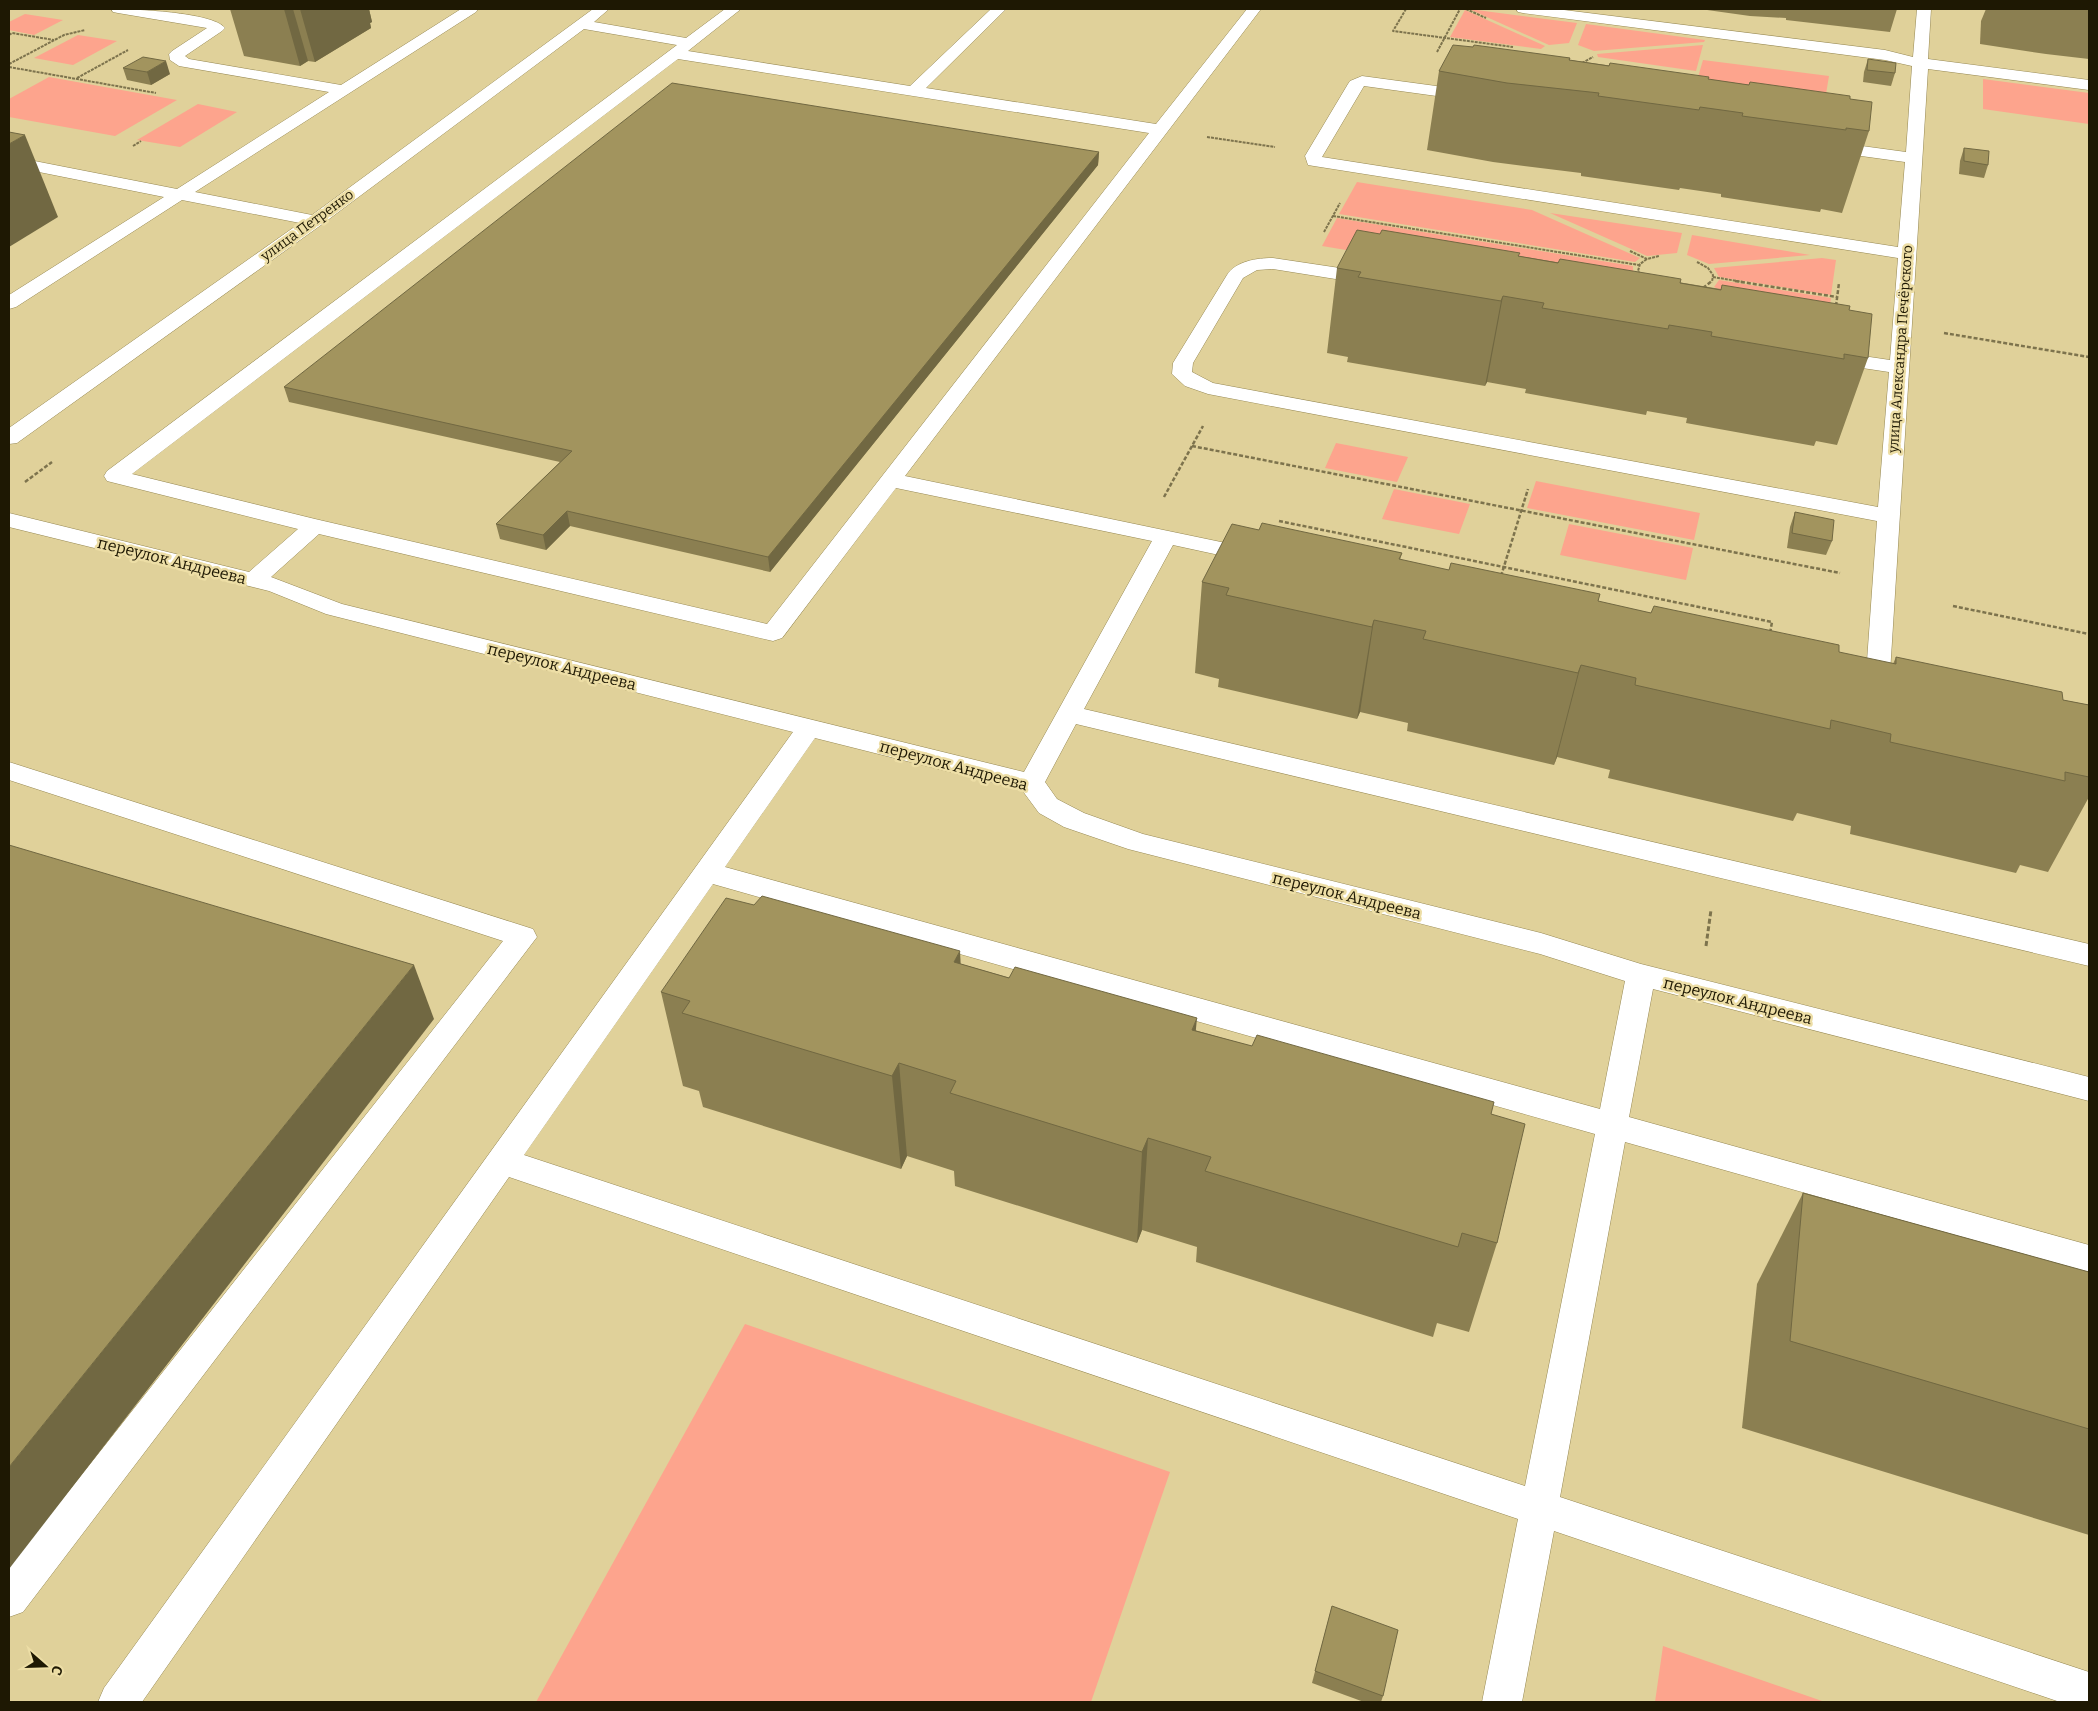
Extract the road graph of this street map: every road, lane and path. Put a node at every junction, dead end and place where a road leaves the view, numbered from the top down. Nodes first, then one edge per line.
1 (118, 9) edge
2 (471, 9) edge
3 (602, 9) edge
4 (734, 9) edge
5 (999, 9) edge
6 (1254, 9) edge
7 (1406, 9) edge
8 (1460, 9) edge
9 (1524, 9) edge
10 (1924, 9) edge
11 (581, 24) junction
12 (88, 29) dead end
13 (9, 35) edge
14 (1445, 38) junction
15 (55, 40) junction
16 (690, 43) junction
17 (132, 48) dead end
18 (1518, 48) dead end
19 (675, 54) junction
20 (1584, 63) edge
21 (1921, 63) junction
22 (9, 65) edge
23 (1592, 67) edge
24 (76, 78) junction
25 (2089, 85) edge
26 (1418, 88) junction
27 (343, 90) junction
28 (913, 92) junction
29 (160, 93) dead end
30 (1485, 97) edge
31 (1160, 130) junction
32 (125, 143) dead end
33 (1806, 143) edge
34 (144, 146) dead end
35 (1315, 152) junction
36 (1914, 158) junction
37 (9, 162) edge
38 (1358, 170) junction
39 (180, 194) junction
40 (1333, 216) junction
41 (315, 220) junction
42 (1320, 238) dead end
43 (1844, 244) junction
44 (1907, 254) junction
45 (1665, 256) dead end
46 (1693, 260) dead end
47 (1640, 265) junction
48 (1642, 278) edge
49 (1713, 278) junction
50 (1391, 282) edge
51 (1700, 289) edge
52 (1837, 298) junction
53 (9, 303) edge
54 (1835, 314) edge
55 (1902, 326) junction
56 (1810, 353) edge
57 (2089, 357) edge
58 (1899, 368) junction
59 (1223, 390) junction
60 (9, 438) edge
61 (1192, 446) junction
62 (1540, 450) junction
63 (891, 480) junction
64 (1173, 500) dead end
65 (1521, 510) junction
66 (1889, 516) junction
67 (9, 520) edge
68 (1270, 520) dead end
69 (314, 526) junction
70 (1166, 537) junction
71 (1281, 561) edge
72 (1503, 567) junction
73 (1500, 577) edge
74 (254, 580) junction
75 (1884, 582) junction
76 (1953, 606) dead end
77 (2089, 634) edge
78 (1769, 639) edge
79 (1852, 681) edge
80 (1877, 689) junction
81 (1902, 700) edge
82 (1069, 714) junction
83 (809, 728) junction
84 (9, 771) edge
85 (1032, 783) junction
86 (706, 872) junction
87 (1712, 906) dead end
88 (1704, 955) dead end
89 (2089, 955) edge
90 (1641, 976) junction
91 (2089, 1089) edge
92 (1613, 1126) junction
93 (502, 1161) junction
94 (2089, 1259) edge
95 (1540, 1508) junction
96 (9, 1598) edge
97 (2089, 1692) edge
98 (118, 1702) edge
99 (1502, 1702) edge

1 - 27 street
2 - 27 street
3 - 11 street, улица Петренко
4 - 16 street
5 - 28 street
6 - 31 street
7 - 14 path
8 - 14 path
9 - 21 street
10 - 21 street, улица Александра Печёрского
11 - 16 street
11 - 41 street, улица Петренко
12 - 15 path
13 - 15 path
14 - 18 path
14 - 26 path
15 - 22 path
16 - 19 street
17 - 24 path
19 - 28 street
19 - 69 street
20 - 23 path
21 - 25 street
21 - 36 street, улица Александра Печёрского
22 - 24 path
24 - 29 path
26 - 30 street
26 - 35 street
27 - 39 street
28 - 31 street
31 - 35 path
31 - 63 street
32 - 34 path
33 - 36 street
35 - 38 street
36 - 44 street, улица Александра Печёрского
37 - 39 street
38 - 40 path
38 - 43 street
39 - 41 street
39 - 53 street
40 - 42 path
40 - 47 path
41 - 60 street, улица Петренко
43 - 44 street
43 - 52 path
44 - 55 street, улица Александра Печёрского
45 - 47 path
46 - 49 path
47 - 48 path
49 - 51 path
49 - 52 path
50 - 59 street
52 - 54 path
55 - 57 path
55 - 58 street, улица Александра Печёрского
56 - 58 street
58 - 66 street, улица Александра Печёрского
59 - 61 path
59 - 62 street
61 - 64 path
61 - 65 path
62 - 65 path
62 - 66 street
63 - 69 street
63 - 70 street
65 - 72 path
65 - 75 path
66 - 75 street, улица Александра Печёрского
67 - 74 street, переулок Андреева
68 - 72 path
69 - 74 street
70 - 71 street
70 - 82 street
72 - 73 path
72 - 78 path
74 - 83 street, переулок Андреева
75 - 80 street, улица Александра Печёрского
76 - 77 path
79 - 80 street
80 - 81 street
82 - 85 street
82 - 89 street
83 - 85 street, переулок Андреева
83 - 86 street
84 - 96 street
85 - 90 street, переулок Андреева
86 - 92 street
86 - 93 street
87 - 88 path
90 - 91 street, переулок Андреева
90 - 92 street
92 - 94 street
92 - 95 street
93 - 95 street
93 - 98 street
95 - 97 street
95 - 99 street

